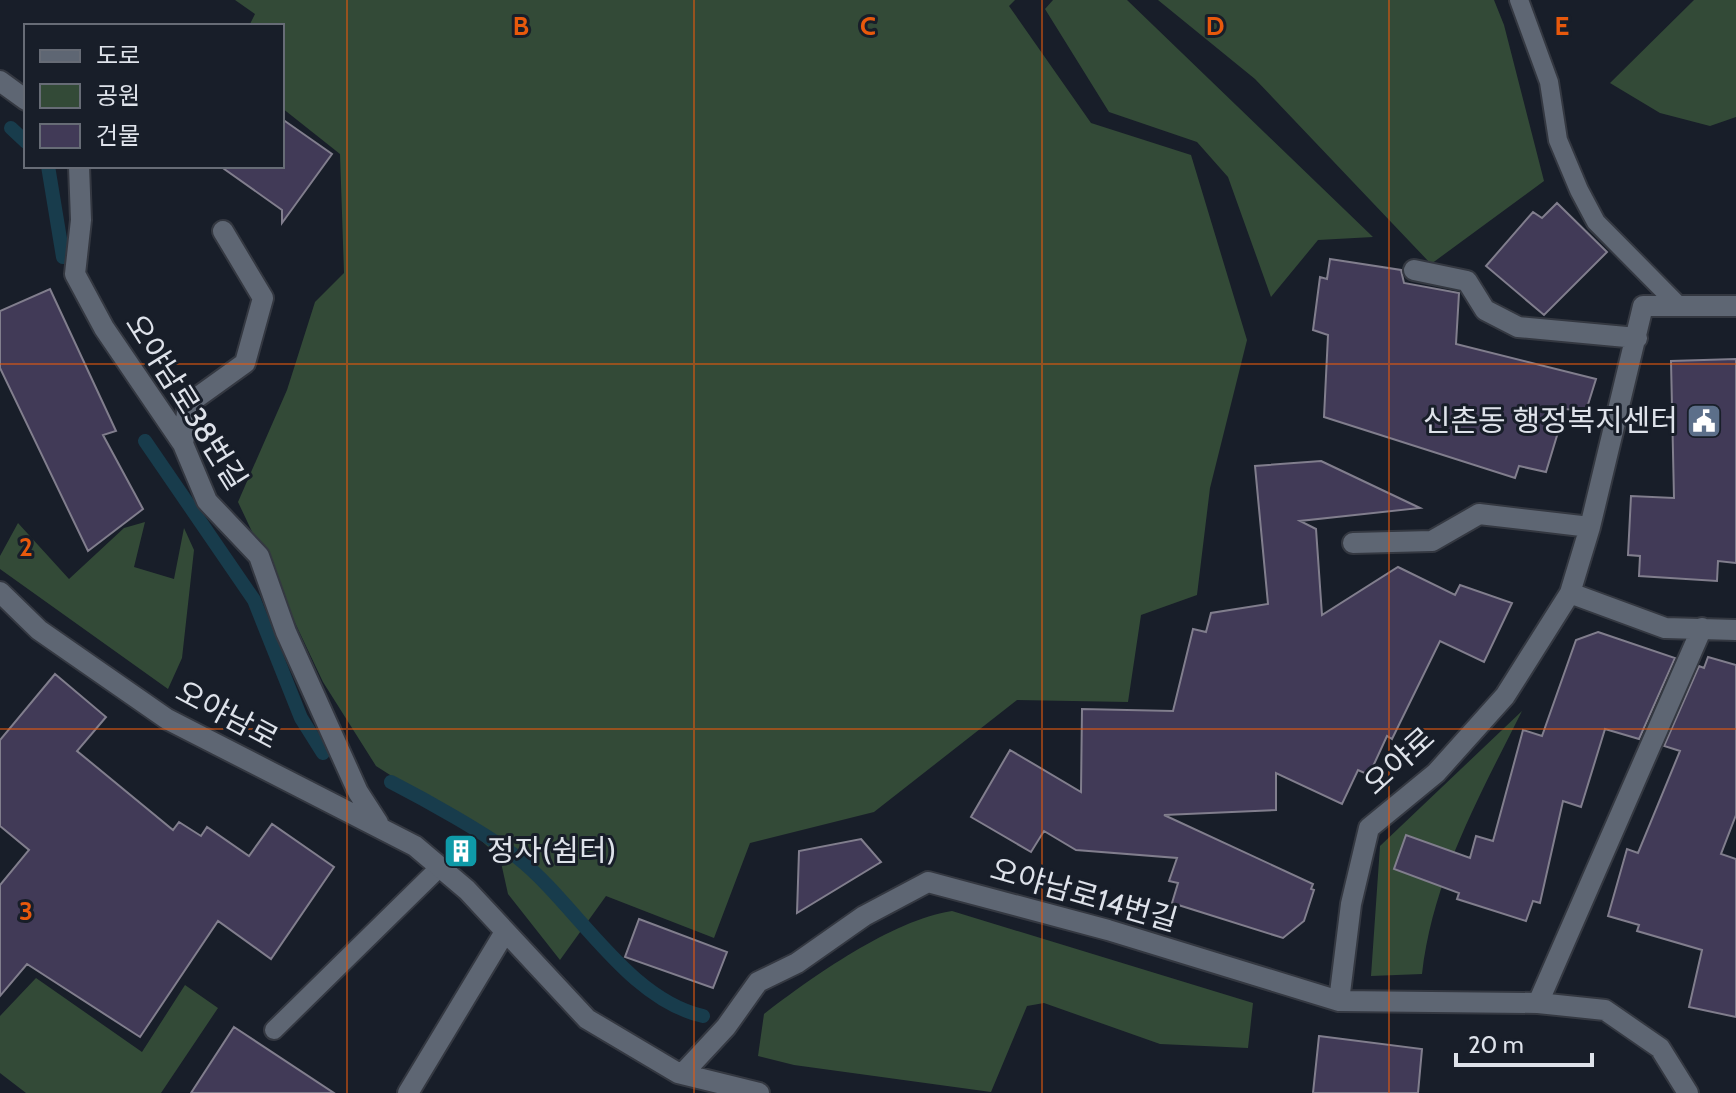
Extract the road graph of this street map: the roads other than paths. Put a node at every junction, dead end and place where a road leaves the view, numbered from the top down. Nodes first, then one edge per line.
1 (1519, 0) edge
2 (0, 81) edge
3 (24, 99) edge
4 (79, 168) edge
5 (223, 231) dead end
6 (1414, 270) dead end
7 (1679, 306) junction
8 (1736, 306) edge
9 (1637, 338) junction
10 (183, 444) junction
11 (1590, 527) junction
12 (1353, 543) dead end
13 (0, 592) edge
14 (1570, 593) junction
15 (1702, 628) junction
16 (1736, 630) edge
17 (380, 826) junction
18 (440, 867) junction
19 (505, 932) junction
20 (1339, 1001) junction
21 (1538, 1003) junction
22 (274, 1030) dead end
23 (678, 1073) junction
24 (408, 1093) edge
25 (759, 1093) edge
26 (1688, 1093) edge

1 - 7 lane
2 - 3 street
4 - 10 street, 오야남로38번길
5 - 10 street
6 - 9 street
7 - 8 street, 오야로
7 - 9 street, 오야로
9 - 11 street, 오야로
10 - 17 street, 오야남로38번길
11 - 12 street
11 - 14 street, 오야로
13 - 17 street, 오야남로
14 - 15 street
14 - 20 street, 오야로
15 - 16 street
15 - 21 street
17 - 18 street, 오야남로
18 - 19 street, 오야남로
18 - 22 lane
19 - 23 street, 오야남로
19 - 24 street
20 - 21 street, 오야남로14번길
20 - 23 street, 오야남로14번길
21 - 26 street, 오야남로14번길
23 - 25 street, 오야남로

